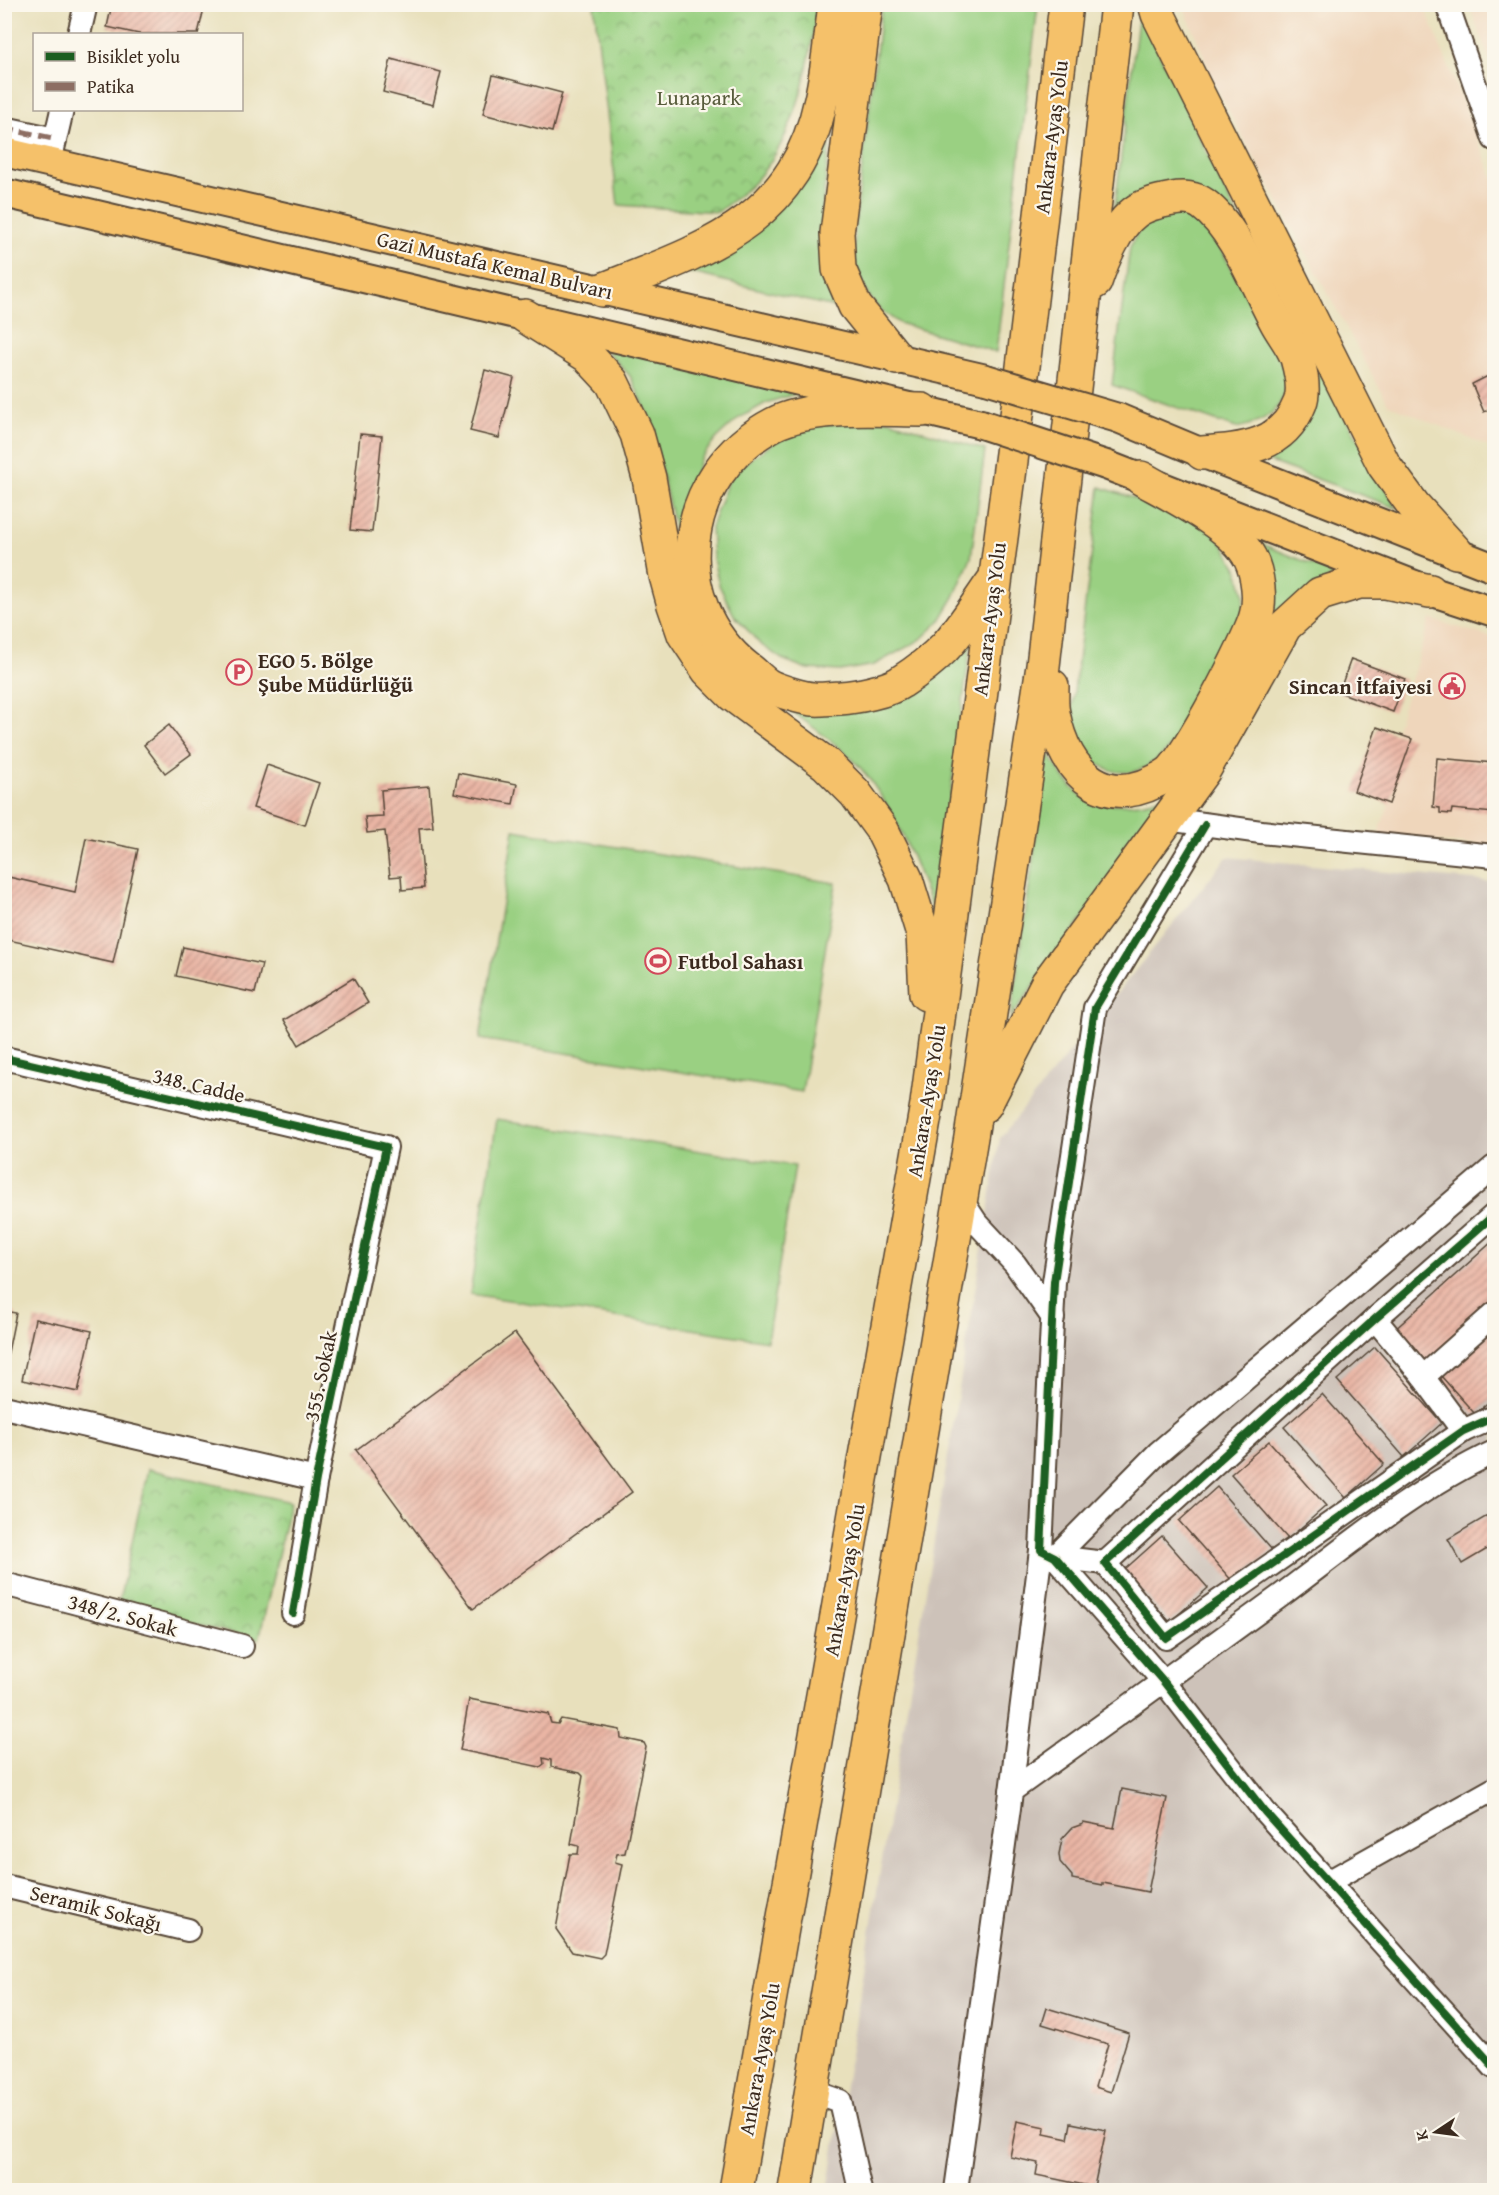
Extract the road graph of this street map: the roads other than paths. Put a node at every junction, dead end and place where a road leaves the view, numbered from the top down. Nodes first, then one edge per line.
1 (86, 4) edge
2 (835, 4) edge
3 (866, 4) edge
4 (1060, 4) edge
5 (1066, 4) edge
6 (1117, 4) edge
7 (1155, 4) edge
8 (1447, 4) edge
9 (80, 33) edge
10 (1063, 43) junction
11 (62, 111) edge
12 (4, 128) edge
13 (1494, 139) edge
14 (52, 151) junction
15 (4, 152) edge
16 (4, 193) edge
17 (602, 290) junction
18 (525, 316) junction
19 (1081, 324) junction
20 (897, 358) junction
21 (922, 410) junction
22 (1203, 453) junction
23 (1141, 478) junction
24 (1456, 552) junction
25 (1494, 568) edge
26 (994, 581) junction
27 (1430, 591) junction
28 (1050, 597) junction
29 (1494, 612) edge
30 (1167, 819) junction
31 (1205, 825) junction
32 (1494, 856) edge
33 (4, 1058) edge
34 (927, 1104) junction
35 (972, 1131) junction
36 (386, 1147) joint
37 (1494, 1167) edge
38 (961, 1199) junction
39 (1494, 1215) edge
40 (1494, 1314) edge
41 (1053, 1318) junction
42 (1375, 1319) junction
43 (1423, 1377) junction
44 (4, 1407) edge
45 (1494, 1417) edge
46 (1463, 1431) junction
47 (1494, 1452) edge
48 (316, 1479) junction
49 (1048, 1553) junction
50 (1105, 1563) junction
51 (4, 1584) edge
52 (293, 1613) dead end
53 (242, 1646) dead end
54 (1164, 1682) junction
55 (1494, 1789) edge
56 (1011, 1791) junction
57 (1328, 1882) junction
58 (4, 1886) edge
59 (188, 1930) dead end
60 (1494, 2067) edge
61 (811, 2091) junction
62 (736, 2190) edge
63 (795, 2190) edge
64 (860, 2190) edge
65 (956, 2190) edge

1 - 9 street
2 - 17 highway
3 - 20 highway
4 - 10 highway
5 - 10 highway, Ankara-Ayaş Yolu
6 - 19 highway
7 - 24 highway
8 - 13 street
10 - 26 highway, Ankara-Ayaş Yolu
11 - 14 street
12 - 14 street
14 - 15 main road, Gazi Mustafa Kemal Bulvarı
14 - 17 main road, Gazi Mustafa Kemal Bulvarı
16 - 18 main road, Gazi Mustafa Kemal Bulvarı
17 - 20 main road, Gazi Mustafa Kemal Bulvarı
18 - 21 main road, Gazi Mustafa Kemal Bulvarı
18 - 34 highway
19 - 22 highway
19 - 28 highway
20 - 22 main road, Gazi Mustafa Kemal Bulvarı, bridge
21 - 23 main road, Gazi Mustafa Kemal Bulvarı, bridge
21 - 26 highway
22 - 24 main road, Gazi Mustafa Kemal Bulvarı
23 - 27 main road, Gazi Mustafa Kemal Bulvarı
23 - 28 highway
24 - 25 main road, Gazi Mustafa Kemal Bulvarı
26 - 34 highway, Ankara-Ayaş Yolu
27 - 29 main road, Gazi Mustafa Kemal Bulvarı
27 - 30 highway
28 - 35 highway
30 - 31 street
30 - 35 highway
31 - 32 street
31 - 41 street
33 - 36 street, 348. Cadde
34 - 62 highway, Ankara-Ayaş Yolu
35 - 38 highway
36 - 48 street, 355. Sokak
37 - 49 street
38 - 41 street
38 - 61 highway
39 - 42 street
40 - 43 street
41 - 49 street
42 - 43 street
42 - 50 street
43 - 46 street
44 - 48 street
45 - 46 street
46 - 50 street
47 - 54 street
48 - 52 street, 355. Sokak
49 - 50 street
49 - 54 street
49 - 56 street
51 - 53 street, 348/2. Sokak
54 - 56 street
54 - 57 street
55 - 57 street
56 - 65 street
57 - 60 street
58 - 59 street, Seramik Sokağı
61 - 63 highway
61 - 64 street

